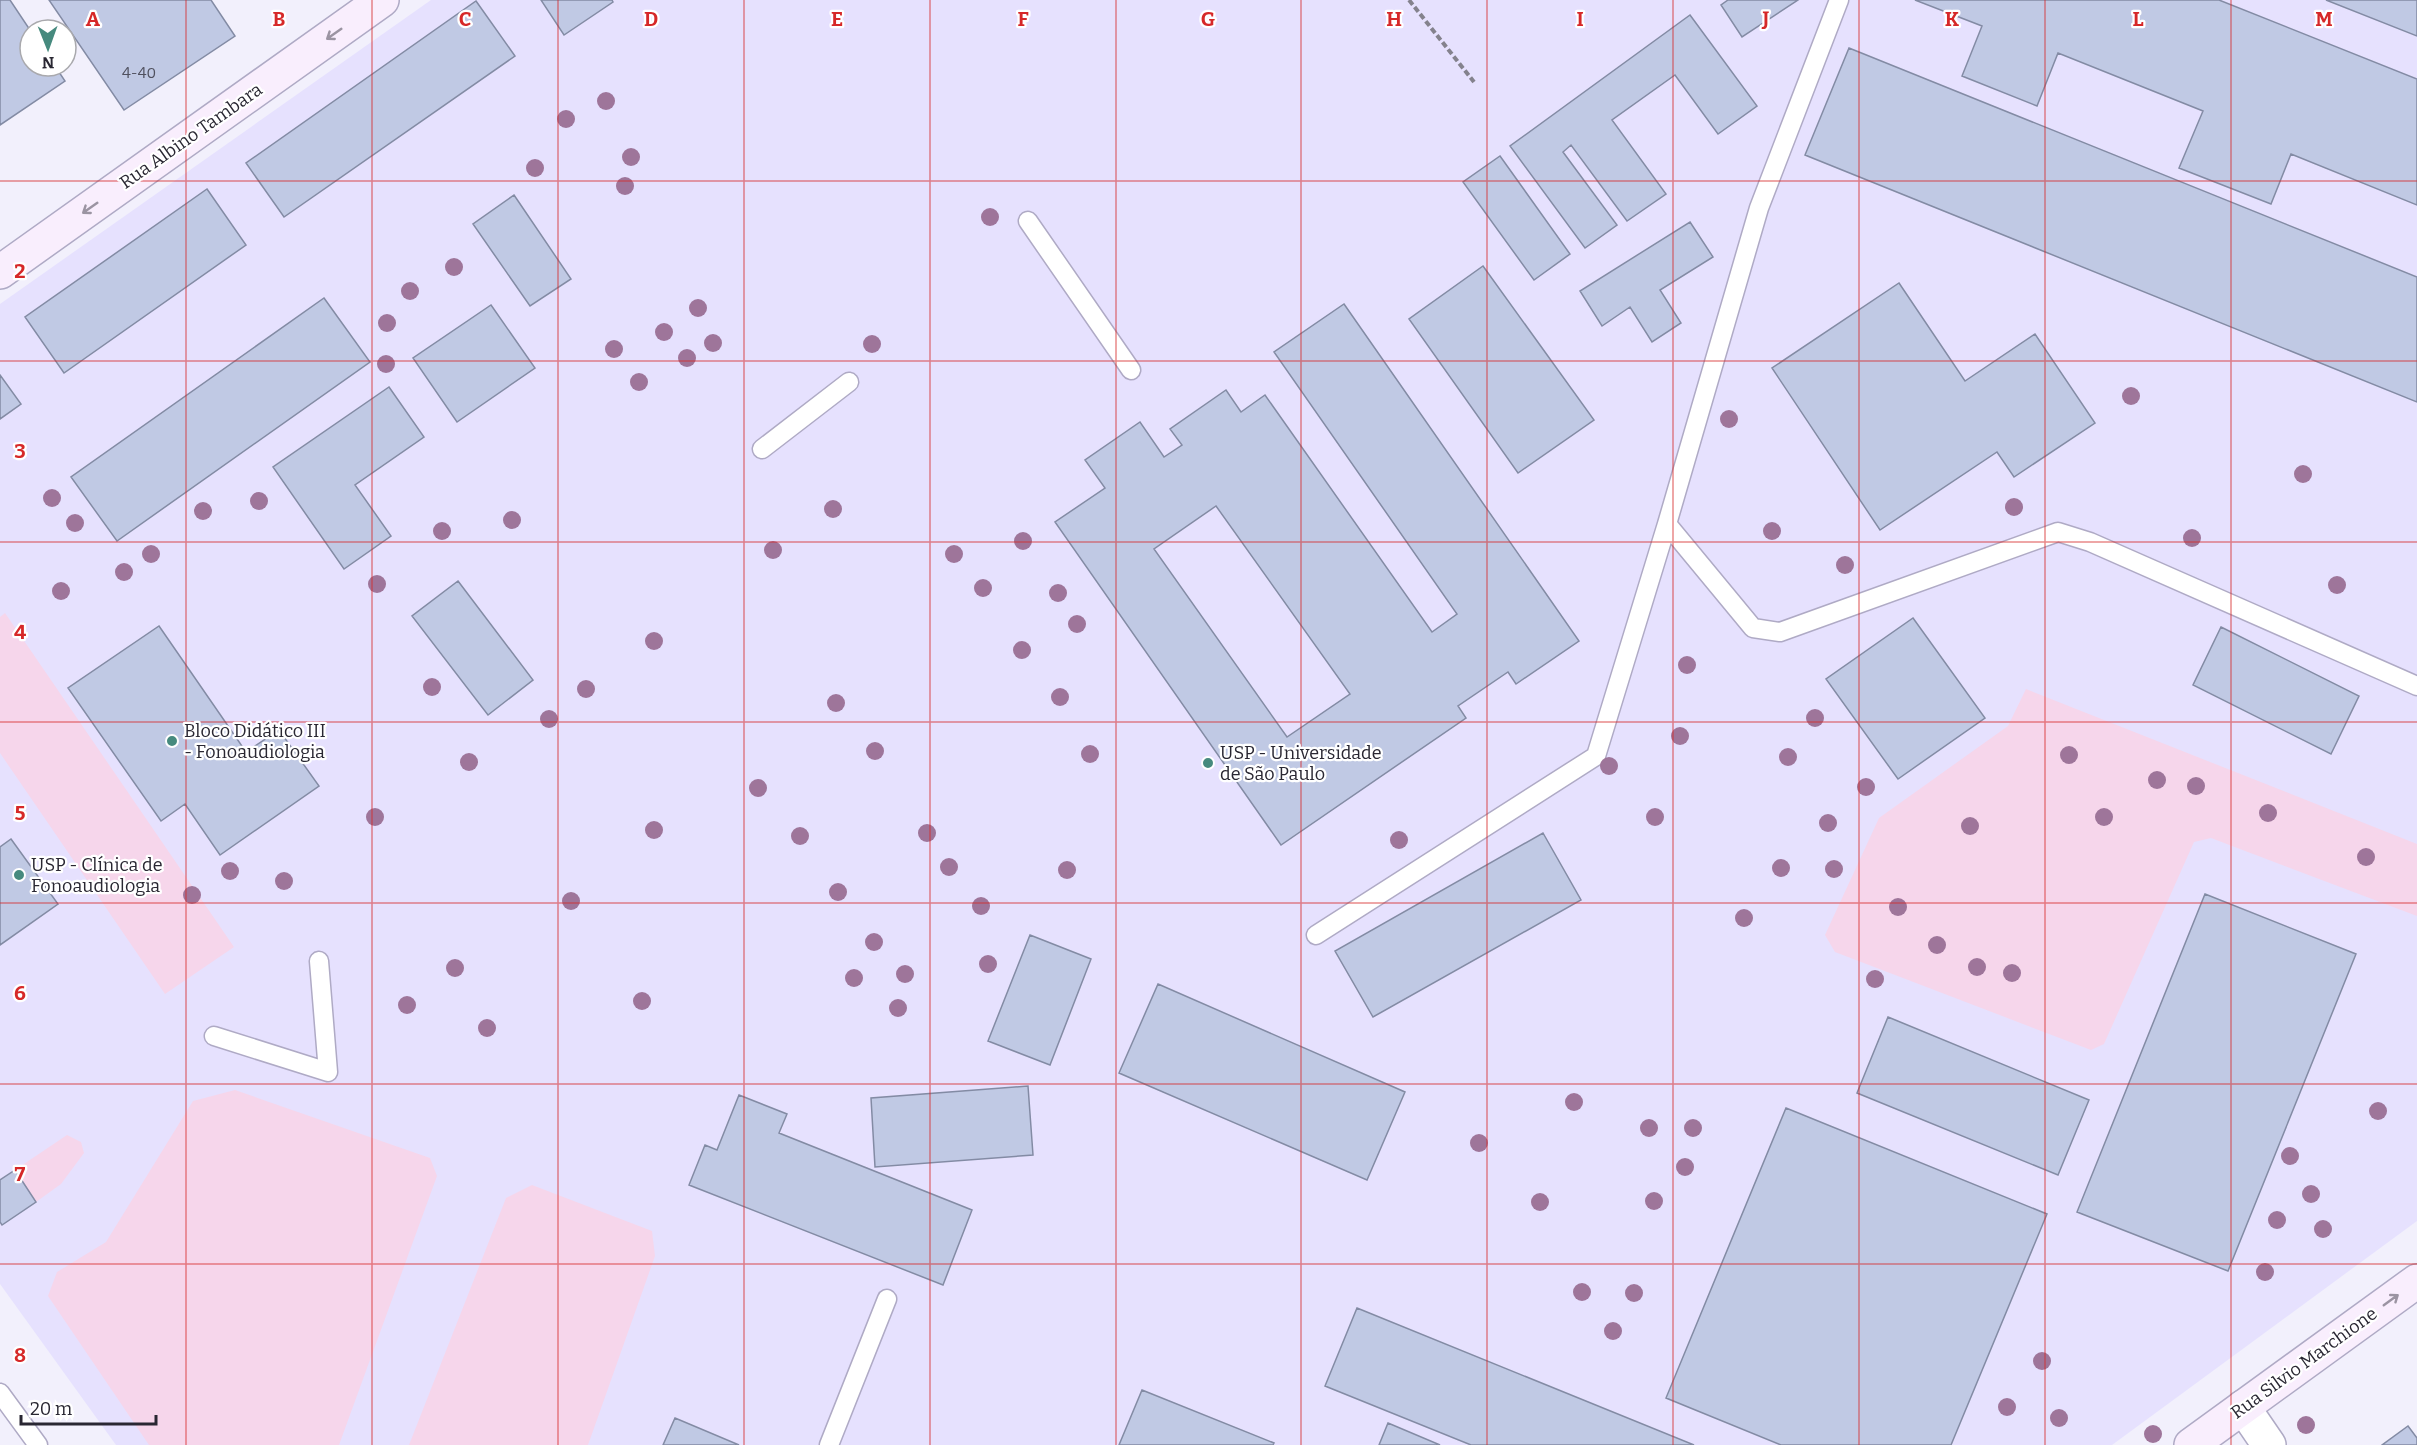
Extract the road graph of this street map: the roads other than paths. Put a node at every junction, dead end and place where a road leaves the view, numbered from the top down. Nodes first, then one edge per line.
1 (382, 0) edge
2 (1839, 0) edge
3 (1028, 221) dead end
4 (0, 272) edge
5 (1131, 370) dead end
6 (849, 382) dead end
7 (762, 448) dead end
8 (1667, 524) junction
9 (2417, 686) edge
10 (1316, 935) dead end
11 (319, 961) dead end
12 (214, 1036) dead end
13 (2417, 1281) edge
14 (887, 1299) dead end
15 (0, 1393) edge
16 (2243, 1407) junction
17 (38, 1445) edge
18 (829, 1445) edge
19 (2191, 1445) edge
20 (2269, 1445) edge

1 -> 4 street, Rua Albino Tambara
2 - 8 lane
3 - 5 lane
6 - 7 lane
8 - 9 lane
8 - 10 lane
11 - 12 lane
16 -> 13 street, Rua Silvio Marchione
14 - 18 lane
15 - 17 lane
16 - 19 street, Rua Silvio Marchione
16 - 20 street

